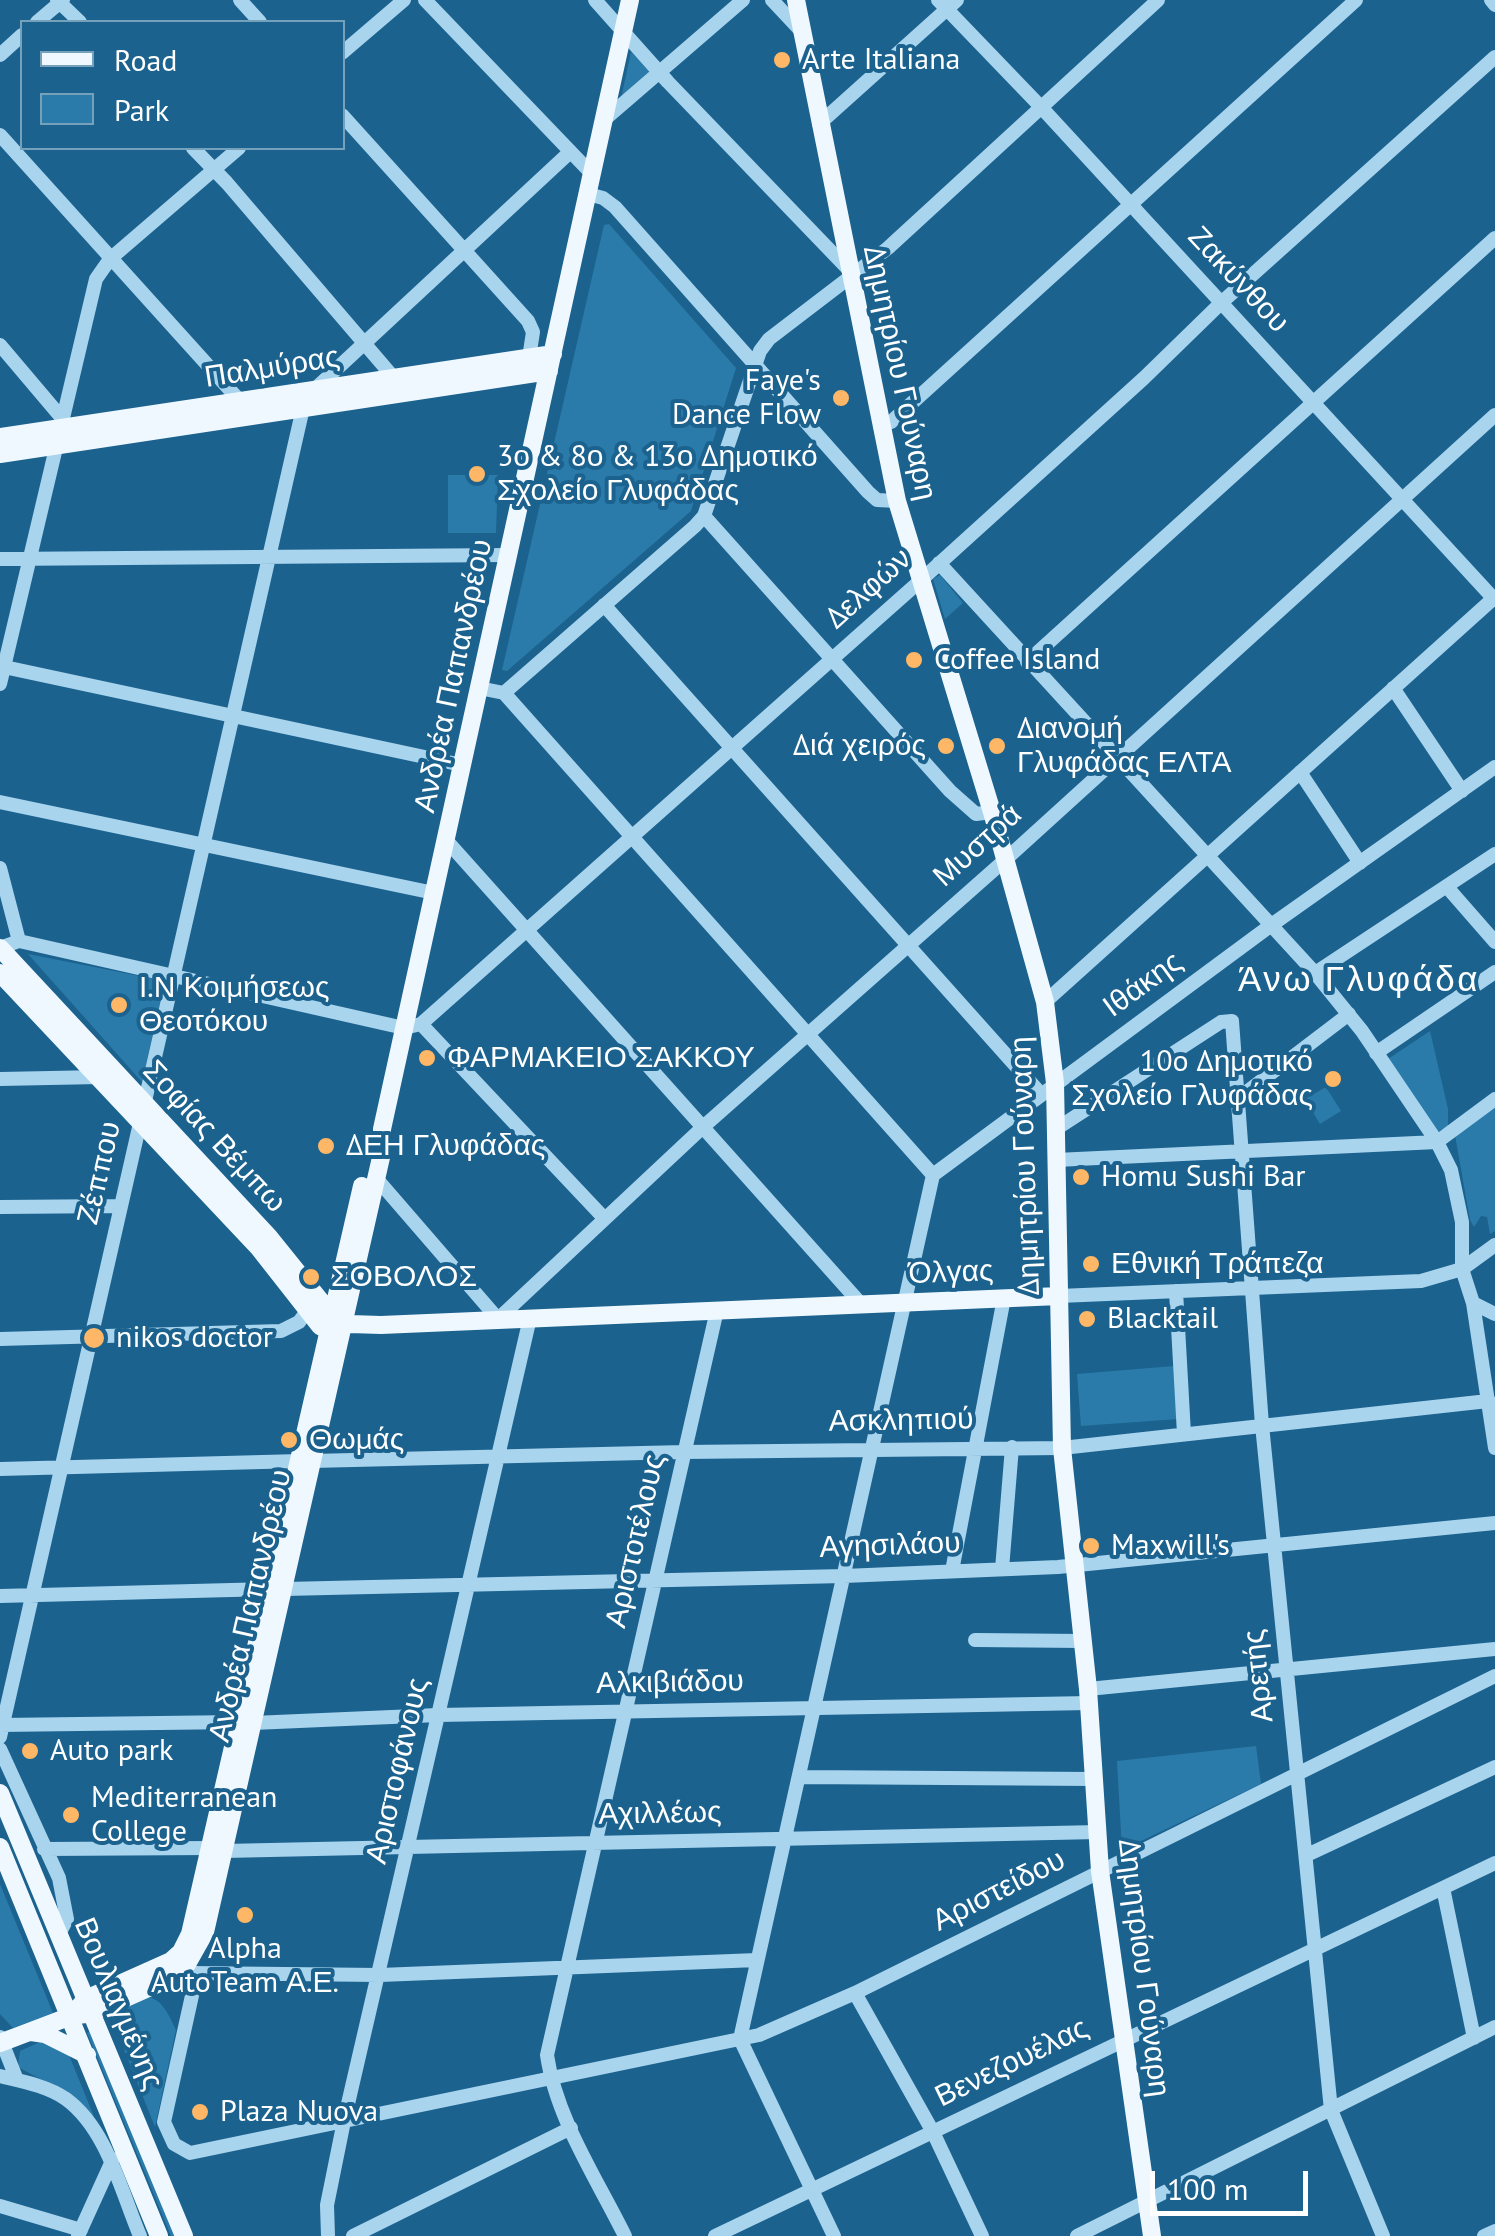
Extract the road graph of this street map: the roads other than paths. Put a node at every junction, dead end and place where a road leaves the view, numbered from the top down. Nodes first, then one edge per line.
1 (240, 0) edge
2 (404, 0) edge
3 (425, 0) edge
4 (595, 0) edge
5 (630, 0) edge
6 (742, 0) edge
7 (772, 0) edge
8 (796, 0) edge
9 (1158, 0) edge
10 (1356, 0) edge
11 (60, 1) edge
12 (948, 3) edge
13 (40, 20) edge
14 (78, 20) edge
15 (258, 20) edge
16 (624, 31) junction
17 (802, 32) junction
18 (20, 37) edge
19 (345, 50) edge
20 (0, 55) edge
21 (1495, 57) edge
22 (660, 72) junction
23 (1041, 107) junction
24 (345, 117) edge
25 (604, 120) junction
26 (819, 124) junction
27 (0, 135) edge
28 (194, 150) edge
29 (236, 150) edge
30 (569, 153) junction
31 (214, 170) junction
32 (592, 174) junction
33 (588, 194) junction
34 (1131, 205) junction
35 (1495, 238) edge
36 (464, 250) junction
37 (110, 259) junction
38 (848, 272) junction
39 (1222, 303) junction
40 (365, 341) junction
41 (0, 346) edge
42 (530, 358) junction
43 (551, 363) junction
44 (755, 364) junction
45 (394, 378) junction
46 (314, 390) junction
47 (240, 401) junction
48 (1315, 402) junction
49 (303, 408) junction
50 (1495, 415) edge
51 (880, 426) junction
52 (59, 430) junction
53 (0, 436) edge
54 (0, 454) edge
55 (1402, 499) junction
56 (897, 500) junction
57 (704, 516) junction
58 (508, 555) junction
59 (269, 557) junction
60 (0, 559) edge
61 (28, 559) junction
62 (938, 563) junction
63 (920, 581) junction
64 (1495, 598) edge
65 (604, 604) junction
66 (834, 658) junction
67 (1027, 662) junction
68 (2, 666) edge
69 (0, 684) edge
70 (479, 688) junction
71 (1393, 688) junction
72 (504, 693) junction
73 (233, 716) junction
74 (732, 750) junction
75 (1116, 756) junction
76 (462, 765) junction
77 (1495, 768) edge
78 (1300, 772) junction
79 (1462, 791) junction
80 (0, 802) edge
81 (992, 812) junction
82 (631, 836) junction
83 (446, 840) junction
84 (203, 845) junction
85 (1495, 854) edge
86 (1206, 857) junction
87 (1005, 860) junction
88 (1360, 863) junction
89 (0, 868) edge
90 (1447, 887) junction
91 (434, 893) junction
92 (1270, 926) junction
93 (526, 930) junction
94 (19, 941) junction
95 (1495, 942) edge
96 (908, 944) junction
97 (0, 948) edge
98 (1495, 972) edge
99 (0, 973) edge
100 (1315, 973) junction
101 (173, 977) junction
102 (1045, 1002) junction
103 (1349, 1014) junction
104 (412, 1026) junction
105 (806, 1034) junction
106 (1376, 1053) junction
107 (100, 1077) junction
108 (0, 1079) edge
109 (1048, 1088) junction
110 (1495, 1099) edge
111 (1236, 1100) junction
112 (143, 1111) junction
113 (703, 1126) junction
114 (382, 1129) junction
115 (1056, 1129) junction
116 (1437, 1142) junction
117 (1239, 1152) junction
118 (1056, 1160) junction
119 (933, 1175) junction
120 (376, 1178) junction
121 (121, 1206) junction
122 (0, 1207) edge
123 (604, 1218) junction
124 (1495, 1246) edge
125 (1462, 1269) junction
126 (1250, 1287) junction
127 (1176, 1291) junction
128 (1059, 1296) junction
129 (1004, 1298) junction
130 (906, 1302) junction
131 (1472, 1303) junction
132 (861, 1304) junction
133 (308, 1310) junction
134 (717, 1310) junction
135 (1495, 1314) edge
136 (530, 1318) junction
137 (498, 1319) junction
138 (335, 1326) junction
139 (92, 1336) junction
140 (0, 1339) edge
141 (1492, 1403) edge
142 (1262, 1425) junction
143 (1184, 1434) junction
144 (1012, 1447) junction
145 (974, 1448) junction
146 (1062, 1448) junction
147 (1495, 1448) edge
148 (873, 1449) junction
149 (684, 1452) junction
150 (498, 1456) junction
151 (306, 1461) junction
152 (62, 1467) junction
153 (0, 1469) edge
154 (1495, 1524) edge
155 (1273, 1544) junction
156 (1075, 1566) junction
157 (1002, 1570) junction
158 (952, 1572) junction
159 (844, 1576) junction
160 (655, 1581) junction
161 (468, 1585) junction
162 (278, 1589) junction
163 (0, 1596) edge
164 (32, 1596) junction
165 (974, 1640) dead end
166 (1082, 1640) junction
167 (1495, 1649) edge
168 (1286, 1670) junction
169 (1495, 1676) edge
170 (1088, 1696) junction
171 (815, 1707) junction
172 (625, 1712) junction
173 (438, 1715) junction
174 (246, 1722) junction
175 (1, 1729) edge
176 (0, 1749) edge
177 (1495, 1767) edge
178 (1296, 1775) junction
179 (800, 1777) junction
180 (1094, 1779) junction
181 (0, 1793) edge
182 (1098, 1832) junction
183 (19, 1839) junction
184 (786, 1839) junction
185 (596, 1843) junction
186 (0, 1846) edge
187 (409, 1847) junction
188 (44, 1849) junction
189 (218, 1850) junction
190 (1308, 1855) junction
191 (1495, 1863) edge
192 (1100, 1871) junction
193 (1443, 1888) junction
194 (59, 1934) junction
195 (1316, 1948) junction
196 (757, 1960) junction
197 (72, 1967) junction
198 (566, 1967) junction
199 (188, 1973) junction
200 (380, 1975) junction
201 (120, 1992) junction
202 (855, 1993) junction
203 (89, 2006) junction
204 (72, 2016) junction
205 (1495, 2027) edge
206 (31, 2032) junction
207 (1474, 2038) junction
208 (740, 2039) junction
209 (1125, 2040) junction
210 (1, 2041) edge
211 (87, 2054) junction
212 (116, 2067) junction
213 (0, 2076) edge
214 (550, 2077) junction
215 (18, 2080) junction
216 (1331, 2110) junction
217 (344, 2122) junction
218 (571, 2128) junction
219 (932, 2132) junction
220 (124, 2147) junction
221 (199, 2152) joint
222 (110, 2163) junction
223 (811, 2190) junction
224 (1147, 2203) junction
225 (0, 2206) edge
226 (380, 2230) edge
227 (1495, 2231) edge
228 (80, 2233) edge
229 (140, 2236) edge
230 (159, 2236) edge
231 (184, 2236) edge
232 (328, 2236) edge
233 (353, 2236) edge
234 (625, 2236) edge
235 (715, 2236) edge
236 (834, 2236) edge
237 (982, 2236) edge
238 (1077, 2236) edge
239 (1152, 2236) edge
240 (1383, 2236) edge
241 (1484, 2236) edge

1 - 15 street
2 - 19 street
3 - 30 street
4 - 16 street
5 - 16 main road, Ανδρέα Παπανδρέου
6 - 22 street
7 - 17 street
8 - 17 main road, Δημητρίου Γούναρη
9 - 23 street
10 - 34 street
11 - 13 street
11 - 14 street
12 - 23 street, Ζακύνθου
12 - 26 street
16 - 22 street
16 - 25 main road, Ανδρέα Παπανδρέου
17 - 26 main road, Δημητρίου Γούναρη
18 - 20 street
21 - 39 street, Δελφών
22 - 25 street
22 - 38 street
23 - 34 street, Ζακύνθου
23 - 38 street
24 - 36 street
25 - 32 main road, Ανδρέα Παπανδρέου
26 - 38 main road, Δημητρίου Γούναρη
27 - 37 street
28 - 31 street
29 - 31 street
30 - 32 street
30 - 36 street, Ζέππου
31 - 37 street
31 - 40 street
32 - 33 main road, Ανδρέα Παπανδρέου
33 - 43 main road, Ανδρέα Παπανδρέου
33 - 44 street
34 - 39 street, Ζακύνθου
34 - 51 street
35 - 48 street
36 - 40 street, Ζέππου
36 - 42 street
37 - 47 street
37 - 52 street
38 - 44 street
38 - 51 main road, Δημητρίου Γούναρη
39 - 48 street, Ζακύνθου
39 - 62 street, Δελφών
40 - 45 street
40 - 46 street, Ζέππου
41 - 52 street
42 - 43 main road, Παλμύρας
42 - 45 main road, Παλμύρας
43 - 49 main road, Παλμύρας
43 - 58 main road, Ανδρέα Παπανδρέου
44 - 56 street
44 - 57 street
45 - 46 main road, Παλμύρας
46 - 47 main road, Παλμύρας
46 - 49 street, Ζέππου
47 - 52 main road, Παλμύρας
48 - 55 street, Ζακύνθου
48 - 67 street
49 - 52 main road, Παλμύρας
49 - 59 street, Ζέππου
50 - 55 street, Μυστρά
51 - 56 main road, Δημητρίου Γούναρη
52 - 53 main road, Παλμύρας
52 - 54 main road, Παλμύρας
52 - 61 street
55 - 64 street, Ζακύνθου
55 - 75 street, Μυστρά
56 - 63 main road, Δημητρίου Γούναρη
57 - 65 street
57 - 66 street
58 - 59 street
58 - 70 main road, Ανδρέα Παπανδρέου
59 - 61 street
59 - 73 street, Ζέππου
60 - 61 street
61 - 68 street
62 - 63 street, Δελφών
62 - 67 street
63 - 66 street, Δελφών
63 - 81 main road, Δημητρίου Γούναρη
64 - 71 street
65 - 72 street
65 - 74 street
66 - 74 street, Δελφών
66 - 81 street
67 - 75 street
68 - 69 street
68 - 73 street
70 - 72 street
70 - 76 main road, Ανδρέα Παπανδρέου
71 - 78 street
71 - 79 street
72 - 82 street
73 - 76 street
73 - 84 street, Ζέππου
74 - 82 street, Δελφών
74 - 96 street
75 - 86 street
75 - 87 street, Μυστρά
76 - 83 main road, Ανδρέα Παπανδρέου
77 - 79 street, Ιθάκης
78 - 86 street
78 - 88 street
79 - 88 street, Ιθάκης
80 - 84 street
81 - 87 main road, Δημητρίου Γούναρη
82 - 93 street, Δελφών
82 - 105 street
83 - 91 main road, Ανδρέα Παπανδρέου
83 - 93 street
84 - 91 street
84 - 101 street, Ζέππου
85 - 90 street
86 - 92 street
86 - 102 street
87 - 96 street, Μυστρά
87 - 102 main road, Δημητρίου Γούναρη
88 - 92 street, Ιθάκης
89 - 94 street
90 - 95 street
90 - 100 street
91 - 104 main road, Ανδρέα Παπανδρέου
92 - 100 street
92 - 109 street, Ιθάκης
93 - 104 street, Δελφών
93 - 113 street
94 - 97 street
94 - 101 street
96 - 105 street, Μυστρά
96 - 109 street
97 - 112 main road, Σοφίας Βέμπω
98 - 106 street
99 - 107 main road, Σοφίας Βέμπω
100 - 103 street
101 - 104 street
101 - 112 street, Ζέππου
102 - 109 main road, Δημητρίου Γούναρη
103 - 106 street
103 - 111 street
104 - 114 main road, Ανδρέα Παπανδρέου
104 - 123 street
105 - 113 street, Μυστρά
105 - 119 street
106 - 116 street
107 - 108 street
107 - 112 main road, Σοφίας Βέμπω
109 - 115 main road, Δημητρίου Γούναρη
109 - 119 street, Ιθάκης
110 - 116 street
111 - 115 street, Αρετής
111 - 117 street, Αρετής
112 - 121 street, Ζέππου
112 - 133 main road, Σοφίας Βέμπω
112 - 138 main road, Σοφίας Βέμπω
113 - 123 street, Μυστρά
113 - 132 street
114 - 120 main road, Ανδρέα Παπανδρέου
114 - 138 main road, Ανδρέα Παπανδρέου
115 - 118 main road, Δημητρίου Γούναρη
116 - 117 street
116 - 125 street
117 - 118 street
117 - 126 street, Αρετής
118 - 128 main road, Δημητρίου Γούναρη
119 - 130 street
120 - 137 street
120 - 138 main road, Ανδρέα Παπανδρέου
121 - 122 street
121 - 139 street, Ζέππου
123 - 137 street, Μυστρά
124 - 125 street, Όλγας
125 - 126 street, Όλγας
125 - 131 street
126 - 127 street, Όλγας
126 - 142 street, Αρετής
127 - 128 street, Όλγας
127 - 143 street
128 - 129 main road, Όλγας
128 - 146 main road, Δημητρίου Γούναρη
129 - 130 main road, Όλγας
129 - 145 street
130 - 132 main road, Όλγας
130 - 148 street
131 - 135 street
131 - 141 street
132 - 134 main road, Όλγας
133 - 138 main road, Σοφίας Βέμπω
133 - 139 street
134 - 136 main road, Όλγας
134 - 149 street, Αριστοτέλους
136 - 137 main road, Όλγας
136 - 150 street, Αριστοφάνους
137 - 138 main road, Όλγας
138 - 151 main road, Ανδρέα Παπανδρέου
139 - 140 street
139 - 152 street, Ζέππου
141 - 142 street, Ασκληπιού
141 - 147 street
142 - 143 street, Ασκληπιού
142 - 155 street, Αρετής
143 - 146 street, Ασκληπιού
144 - 145 street, Ασκληπιού
144 - 146 street, Ασκληπιού
144 - 157 street
145 - 148 street, Ασκληπιού
145 - 158 street
146 - 156 main road, Δημητρίου Γούναρη
148 - 149 street, Ασκληπιού
148 - 159 street
149 - 150 street, Ασκληπιού
149 - 160 street, Αριστοτέλους
150 - 151 street, Ασκληπιού
150 - 161 street, Αριστοφάνους
151 - 152 street, Ασκληπιού
151 - 162 main road, Ανδρέα Παπανδρέου
152 - 153 street, Ασκληπιού
152 - 164 street, Ζέππου
154 - 155 street, Αγησιλάου
155 - 156 street, Αγησιλάου
155 - 168 street, Αρετής
156 - 157 street, Αγησιλάου
156 - 166 main road, Δημητρίου Γούναρη
157 - 158 street, Αγησιλάου
158 - 159 street, Αγησιλάου
159 - 160 street, Αγησιλάου
159 - 171 street
160 - 161 street, Αγησιλάου
160 - 172 street, Αριστοτέλους
161 - 162 street, Αγησιλάου
161 - 173 street, Αριστοφάνους
162 - 164 street, Αγησιλάου
162 - 174 main road, Ανδρέα Παπανδρέου
163 - 164 street, Αγησιλάου
164 - 175 street, Ζέππου
165 - 166 street
166 - 170 main road, Δημητρίου Γούναρη
167 - 168 street, Αλκιβιάδου
168 - 170 street, Αλκιβιάδου
168 - 178 street, Αρετής
169 - 178 street, Αριστείδου
170 - 171 street, Αλκιβιάδου
170 - 180 main road, Δημητρίου Γούναρη
171 - 172 street, Αλκιβιάδου
171 - 179 street
172 - 173 street, Αλκιβιάδου
172 - 185 street, Αριστοτέλους
173 - 174 street, Αλκιβιάδου
173 - 187 street, Αριστοφάνους
174 - 175 street, Αλκιβιάδου
174 - 189 main road, Ανδρέα Παπανδρέου
176 - 188 street
177 - 190 street
178 - 190 street, Αρετής
178 - 192 street, Αριστείδου
179 - 180 street
179 - 184 street
180 - 182 main road, Δημητρίου Γούναρη
181 - 183 main road, Βουλιαγμένης
182 - 184 street, Αχιλλέως
182 - 192 main road, Δημητρίου Γούναρη
183 - 188 main road
183 - 194 main road, Βουλιαγμένης
184 - 185 street, Αχιλλέως
184 - 196 street
185 - 187 street, Αχιλλέως
185 - 198 street, Αριστοτέλους
186 - 204 main road, Βουλιαγμένης
187 - 189 street, Αχιλλέως
187 - 200 street, Αριστοφάνους
188 - 189 street, Αχιλλέως
188 - 194 street
189 - 199 main road, Ανδρέα Παπανδρέου
189 - 201 main road, Ανδρέα Παπανδρέου
190 - 195 street, Αρετής
191 - 193 street, Βενεζουέλας
192 - 202 street, Αριστείδου
192 - 209 main road, Δημητρίου Γούναρη
193 - 195 street, Βενεζουέλας
193 - 207 street
194 - 197 main road, Βουλιαγμένης
195 - 209 street, Βενεζουέλας
195 - 216 street, Αρετής
196 - 198 street
196 - 208 street
197 - 201 main road
197 - 203 main road, Βουλιαγμένης
198 - 200 street
198 - 214 street, Αριστοτέλους
199 - 200 street
199 - 201 main road, Ανδρέα Παπανδρέου
199 - 221 street, Ανδρέα Παπανδρέου
200 - 217 street, Αριστοφάνους
201 - 203 main road, Ανδρέα Παπανδρέου
201 - 212 main road
202 - 208 street, Αριστείδου
202 - 219 street
203 - 204 main road, Ανδρέα Παπανδρέου
203 - 212 main road, Βουλιαγμένης
204 - 206 main road, Ανδρέα Παπανδρέου
204 - 211 main road, Βουλιαγμένης
205 - 207 street
206 - 210 main road, Ανδρέα Παπανδρέου
206 - 211 main road
207 - 216 street
208 - 214 street, Αριστείδου
208 - 223 street
209 - 219 street, Βενεζουέλας
209 - 224 main road, Δημητρίου Γούναρη
210 - 215 street
211 - 220 main road, Βουλιαγμένης
212 - 231 main road, Βουλιαγμένης
213 - 215 street
214 - 217 street, Αριστείδου
214 - 218 street
215 - 222 street
216 - 224 street
216 - 240 street, Αρετής
217 - 221 street, Αριστείδου
217 - 232 street, Αριστοφάνους
218 - 226 street
218 - 234 street
219 - 223 street, Βενεζουέλας
219 - 237 street
220 - 222 street
220 - 230 main road, Βουλιαγμένης
222 - 228 street
222 - 229 street
223 - 235 street, Βενεζουέλας
223 - 236 street
224 - 238 street
224 - 239 main road, Δημητρίου Γούναρη
225 - 228 street
226 - 233 street
227 - 241 street

